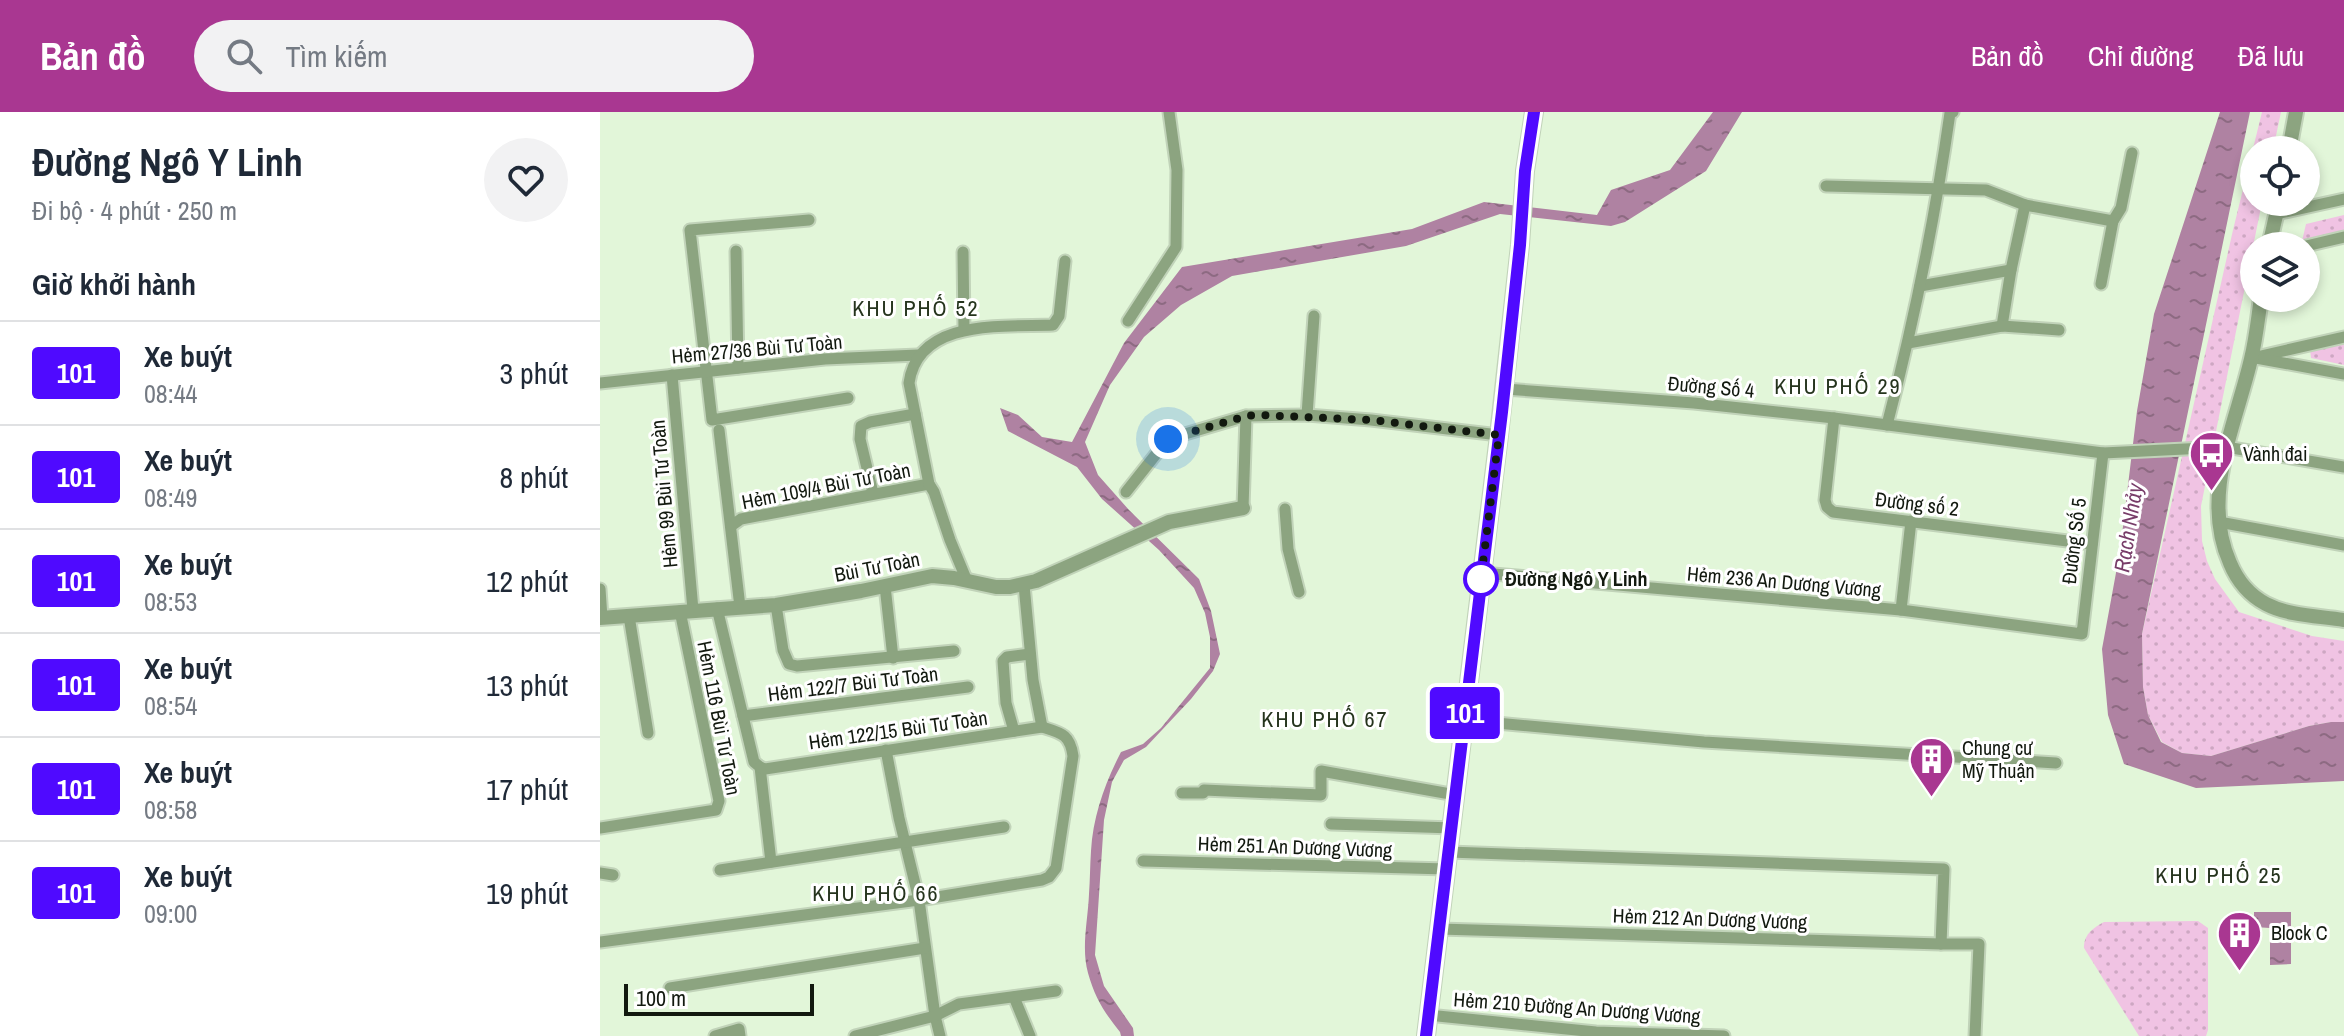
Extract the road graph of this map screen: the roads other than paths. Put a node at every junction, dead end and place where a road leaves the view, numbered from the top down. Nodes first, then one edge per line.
1 (1169, 112) edge
2 (1534, 112) edge
3 (1953, 112) edge
4 (2298, 113) edge
5 (2292, 136) edge
6 (2132, 153) dead end
7 (1826, 186) dead end
8 (1940, 189) junction
9 (2344, 199) edge
10 (2320, 202) edge
11 (2025, 205) junction
12 (809, 220) dead end
13 (2113, 221) junction
14 (2344, 237) edge
15 (2320, 243) edge
16 (736, 251) dead end
17 (963, 252) dead end
18 (1065, 261) dead end
19 (2011, 270) junction
20 (2101, 284) dead end
21 (1920, 286) junction
22 (2259, 312) edge
23 (1314, 316) dead end
24 (1128, 321) dead end
25 (2002, 326) junction
26 (964, 330) junction
27 (2059, 330) dead end
28 (2344, 337) edge
29 (1908, 343) junction
30 (918, 355) junction
31 (2252, 358) junction
32 (738, 368) junction
33 (706, 371) junction
34 (2344, 374) edge
35 (672, 375) junction
36 (600, 383) edge
37 (1505, 389) junction
38 (848, 398) dead end
39 (915, 414) junction
40 (1307, 415) junction
41 (1246, 416) junction
42 (1834, 418) junction
43 (1887, 425) junction
44 (719, 430) dead end
45 (1499, 435) junction
46 (2226, 447) junction
47 (2109, 453) junction
48 (2344, 467) edge
49 (929, 484) junction
50 (1126, 492) dead end
51 (873, 493) junction
52 (1243, 508) joint
53 (1285, 509) dead end
54 (1911, 521) junction
55 (2219, 522) junction
56 (731, 526) junction
57 (2092, 544) junction
58 (2344, 545) edge
59 (1482, 573) junction
60 (967, 581) junction
61 (1024, 585) junction
62 (885, 586) junction
63 (600, 589) edge
64 (1299, 592) dead end
65 (776, 605) junction
66 (740, 607) junction
67 (717, 608) junction
68 (686, 610) junction
69 (1901, 610) junction
70 (629, 616) junction
71 (601, 618) edge
72 (2344, 620) edge
73 (2082, 634) joint
74 (954, 651) dead end
75 (1030, 654) junction
76 (893, 658) junction
77 (968, 687) dead end
78 (743, 716) junction
79 (1464, 720) junction
80 (1042, 727) junction
81 (1014, 731) junction
82 (648, 733) dead end
83 (886, 750) junction
84 (2056, 763) dead end
85 (760, 767) junction
86 (1182, 793) dead end
87 (1456, 795) junction
88 (1331, 824) dead end
89 (1004, 827) dead end
90 (600, 828) edge
91 (1453, 828) junction
92 (905, 843) junction
93 (1449, 852) junction
94 (1143, 861) dead end
95 (771, 862) junction
96 (1447, 869) junction
97 (720, 870) dead end
98 (600, 873) edge
99 (613, 875) dead end
100 (919, 900) junction
101 (1439, 929) junction
102 (600, 942) edge
103 (1941, 944) junction
104 (925, 948) junction
105 (670, 988) dead end
106 (1056, 991) dead end
107 (1014, 997) junction
108 (1428, 1015) junction
109 (935, 1016) junction
110 (715, 1036) edge
111 (740, 1036) edge
112 (855, 1036) edge
113 (940, 1036) edge
114 (1030, 1036) edge
115 (1426, 1036) edge
116 (1724, 1036) edge
117 (1975, 1036) edge

1 - 24 street
2 - 37 main road
3 - 8 street
4 - 5 street
6 - 13 street
7 - 8 street
8 - 11 street
8 - 21 street
9 - 10 street
11 - 13 street
11 - 19 street
12 - 33 street
13 - 20 street
14 - 15 street
16 - 32 street
17 - 26 street
18 - 26 street
19 - 21 street
19 - 25 street
21 - 29 street
22 - 31 street
23 - 40 street
25 - 27 street
25 - 29 street
26 - 30 street
28 - 31 street
29 - 43 street
30 - 32 street, Hẻm 27/36 Bùi Tư Toàn
30 - 39 street
31 - 34 street
31 - 46 street
32 - 33 street, Hẻm 27/36 Bùi Tư Toàn
33 - 35 street, Hẻm 27/36 Bùi Tư Toàn
33 - 38 street
35 - 36 street, Hẻm 27/36 Bùi Tư Toàn
35 - 68 street, Hẻm 99 Bùi Tư Toàn
37 - 42 street, Đường Số 4
37 - 45 main road
39 - 49 street
39 - 51 street
40 - 41 street
40 - 45 street
41 - 50 street
41 - 52 street
42 - 43 street, Đường Số 4
42 - 54 street, Đường số 2
43 - 47 street, Đường Số 4
44 - 56 street
45 - 59 main road
46 - 47 street, Đường Số 4
46 - 48 street, Đường Số 4
46 - 55 street
47 - 57 street, Đường Số 5
49 - 51 street, Hẻm 109/4 Bùi Tư Toàn
49 - 60 street
51 - 56 street, Hẻm 109/4 Bùi Tư Toàn
52 - 61 street, Bùi Tư Toàn
53 - 64 street
54 - 57 street, Đường số 2
54 - 69 street
55 - 58 street
55 - 72 street
56 - 66 street
57 - 73 street, Đường Số 5
59 - 69 street, Hẻm 236 An Dương Vương
59 - 79 main road
60 - 61 street, Bùi Tư Toàn
60 - 62 street, Bùi Tư Toàn
61 - 75 street
62 - 65 street, Bùi Tư Toàn
62 - 76 street
63 - 71 street
65 - 66 street, Bùi Tư Toàn
65 - 76 street
66 - 67 street, Bùi Tư Toàn
67 - 68 street, Bùi Tư Toàn
67 - 78 street
68 - 70 street, Bùi Tư Toàn
68 - 90 street, Hẻm 116 Bùi Tư Toàn
69 - 73 street, Hẻm 236 An Dương Vương
70 - 71 street, Bùi Tư Toàn
70 - 82 street
74 - 76 street
75 - 80 street
75 - 81 street
77 - 78 street, Hẻm 122/7 Bùi Tư Toàn
78 - 85 street
79 - 84 street
79 - 87 main road
80 - 81 street, Hẻm 122/15 Bùi Tư Toàn
80 - 100 street
81 - 83 street, Hẻm 122/15 Bùi Tư Toàn
83 - 85 street, Hẻm 122/15 Bùi Tư Toàn
83 - 92 street
85 - 95 street
86 - 87 street
87 - 91 main road
88 - 91 street
89 - 92 street
91 - 93 main road
92 - 95 street
92 - 100 street
93 - 96 main road
93 - 103 street
94 - 96 street, Hẻm 251 An Dương Vương
95 - 97 street
96 - 101 main road
98 - 99 street
100 - 102 street
100 - 104 street
101 - 103 street, Hẻm 212 An Dương Vương
101 - 108 main road
103 - 117 street, Hẻm 212 An Dương Vương
104 - 105 street
104 - 109 street
106 - 107 street
107 - 109 street
107 - 114 street
108 - 115 main road
108 - 116 street, Hẻm 210 Đường An Dương Vương
109 - 112 street
109 - 113 street
110 - 111 street

